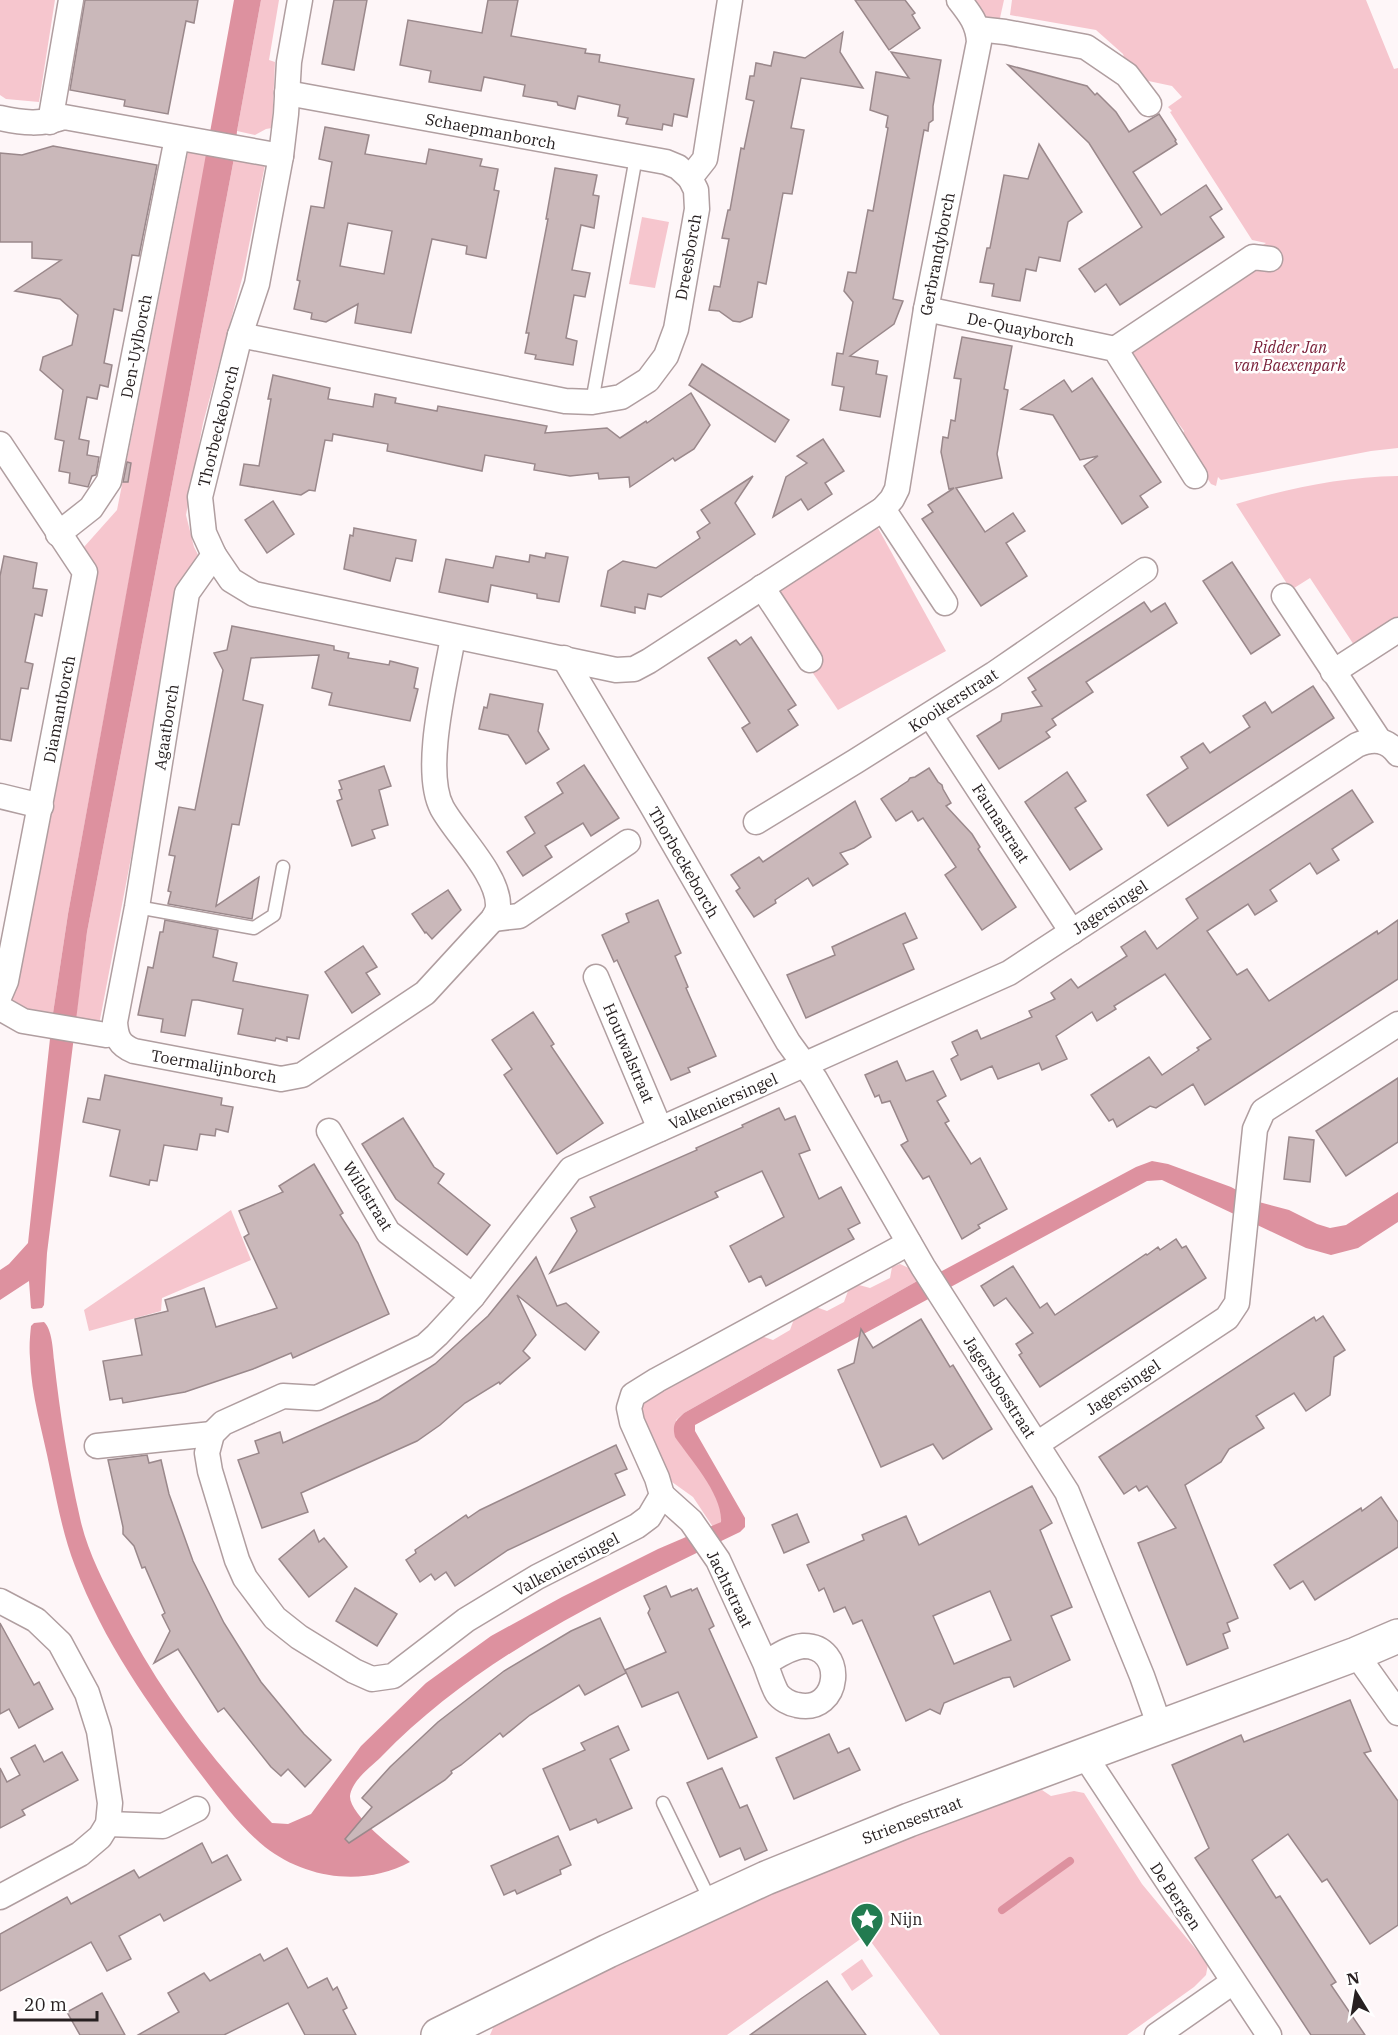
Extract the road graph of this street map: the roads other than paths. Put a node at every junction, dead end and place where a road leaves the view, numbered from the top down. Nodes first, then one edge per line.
1 (71, 0) edge
2 (300, 0) edge
3 (730, 0) edge
4 (959, 0) edge
5 (978, 29) junction
6 (287, 93) junction
7 (1149, 104) dead end
8 (0, 118) edge
9 (50, 122) junction
10 (189, 140) junction
11 (281, 156) junction
12 (636, 158) junction
13 (690, 178) junction
14 (1270, 259) dead end
15 (926, 309) junction
16 (240, 336) junction
17 (1115, 349) junction
18 (592, 402) junction
19 (0, 444) edge
20 (1195, 476) dead end
21 (883, 509) junction
22 (58, 534) junction
23 (214, 555) junction
24 (1145, 570) dead end
25 (762, 587) junction
26 (1284, 596) dead end
27 (945, 603) dead end
28 (1398, 630) edge
29 (453, 637) junction
30 (564, 658) junction
31 (810, 660) dead end
32 (1333, 672) junction
33 (930, 715) junction
34 (1388, 747) edge
35 (0, 796) edge
36 (41, 806) junction
37 (756, 822) dead end
38 (628, 842) dead end
39 (283, 867) dead end
40 (137, 907) junction
41 (496, 914) junction
42 (1072, 932) junction
43 (596, 978) dead end
44 (0, 995) edge
45 (0, 1008) edge
46 (1398, 1024) edge
47 (116, 1032) junction
48 (806, 1064) junction
49 (660, 1129) junction
50 (329, 1131) dead end
51 (909, 1243) junction
52 (473, 1296) junction
53 (212, 1434) junction
54 (1037, 1444) junction
55 (97, 1446) dead end
56 (662, 1495) junction
57 (0, 1601) edge
58 (1398, 1636) edge
59 (1356, 1654) junction
60 (765, 1663) dead end
61 (1398, 1713) edge
62 (1160, 1727) junction
63 (1085, 1756) junction
64 (663, 1803) dead end
65 (197, 1809) dead end
66 (108, 1824) junction
67 (0, 1897) edge
68 (712, 1903) junction
69 (1233, 1982) junction
70 (452, 2032) edge
71 (1157, 2035) edge
72 (1269, 2035) edge

1 - 9 street
2 - 6 street, Thorbeckeborch
3 - 13 street
4 - 5 street
5 - 7 street
5 - 15 street, Gerbrandyborch
6 - 11 street, Thorbeckeborch
6 - 12 street, Schaepmanborch
8 - 9 street
9 - 10 street
10 - 11 street
10 - 22 street, Den-Uylborch
11 - 16 street, Thorbeckeborch
12 - 13 street, Schaepmanborch
12 - 18 lane
13 - 18 street, Dreesborch
14 - 17 street
15 - 17 street, De-Quayborch
15 - 21 street, Gerbrandyborch
16 - 18 street, Dreesborch
16 - 23 street, Thorbeckeborch
17 - 20 street
19 - 22 street, Diamantborch
21 - 25 street, Thorbeckeborch
21 - 27 street
22 - 36 street, Diamantborch
23 - 29 street, Thorbeckeborch
23 - 40 street, Agaatborch
24 - 33 street, Kooikerstraat
25 - 30 street, Thorbeckeborch
25 - 31 street
26 - 32 street
28 - 32 street
29 - 30 street, Thorbeckeborch
29 - 41 street
30 - 48 street, Thorbeckeborch
32 - 34 street
33 - 37 street, Kooikerstraat
33 - 42 street, Faunastraat
34 - 42 street, Jagersingel
35 - 36 street
36 - 44 street, Diamantborch
38 - 41 street
39 - 40 lane
40 - 47 street, Agaatborch
41 - 47 street, Toermalijnborch
42 - 48 street, Jagersingel
43 - 49 street, Houtwalstraat
45 - 47 street
46 - 54 street, Jagersingel
48 - 49 street, Valkeniersingel
48 - 51 street, Jagersbosstraat
49 - 52 street, Valkeniersingel
50 - 52 street, Wildstraat
51 - 54 street, Jagersbosstraat
51 - 56 street
52 - 53 street, Valkeniersingel
53 - 55 street, Valkeniersingel
53 - 56 street, Valkeniersingel
54 - 62 street, Jagersbosstraat
56 - 60 street, Jachtstraat
57 - 66 street
58 - 59 street, Striensestraat
59 - 61 street
59 - 62 street, Striensestraat
62 - 63 street, Striensestraat
63 - 68 street, Striensestraat
63 - 69 street, De Bergen
64 - 68 lane
65 - 66 street
66 - 67 street
68 - 70 street, Striensestraat
69 - 71 street
69 - 72 street, De Bergen

